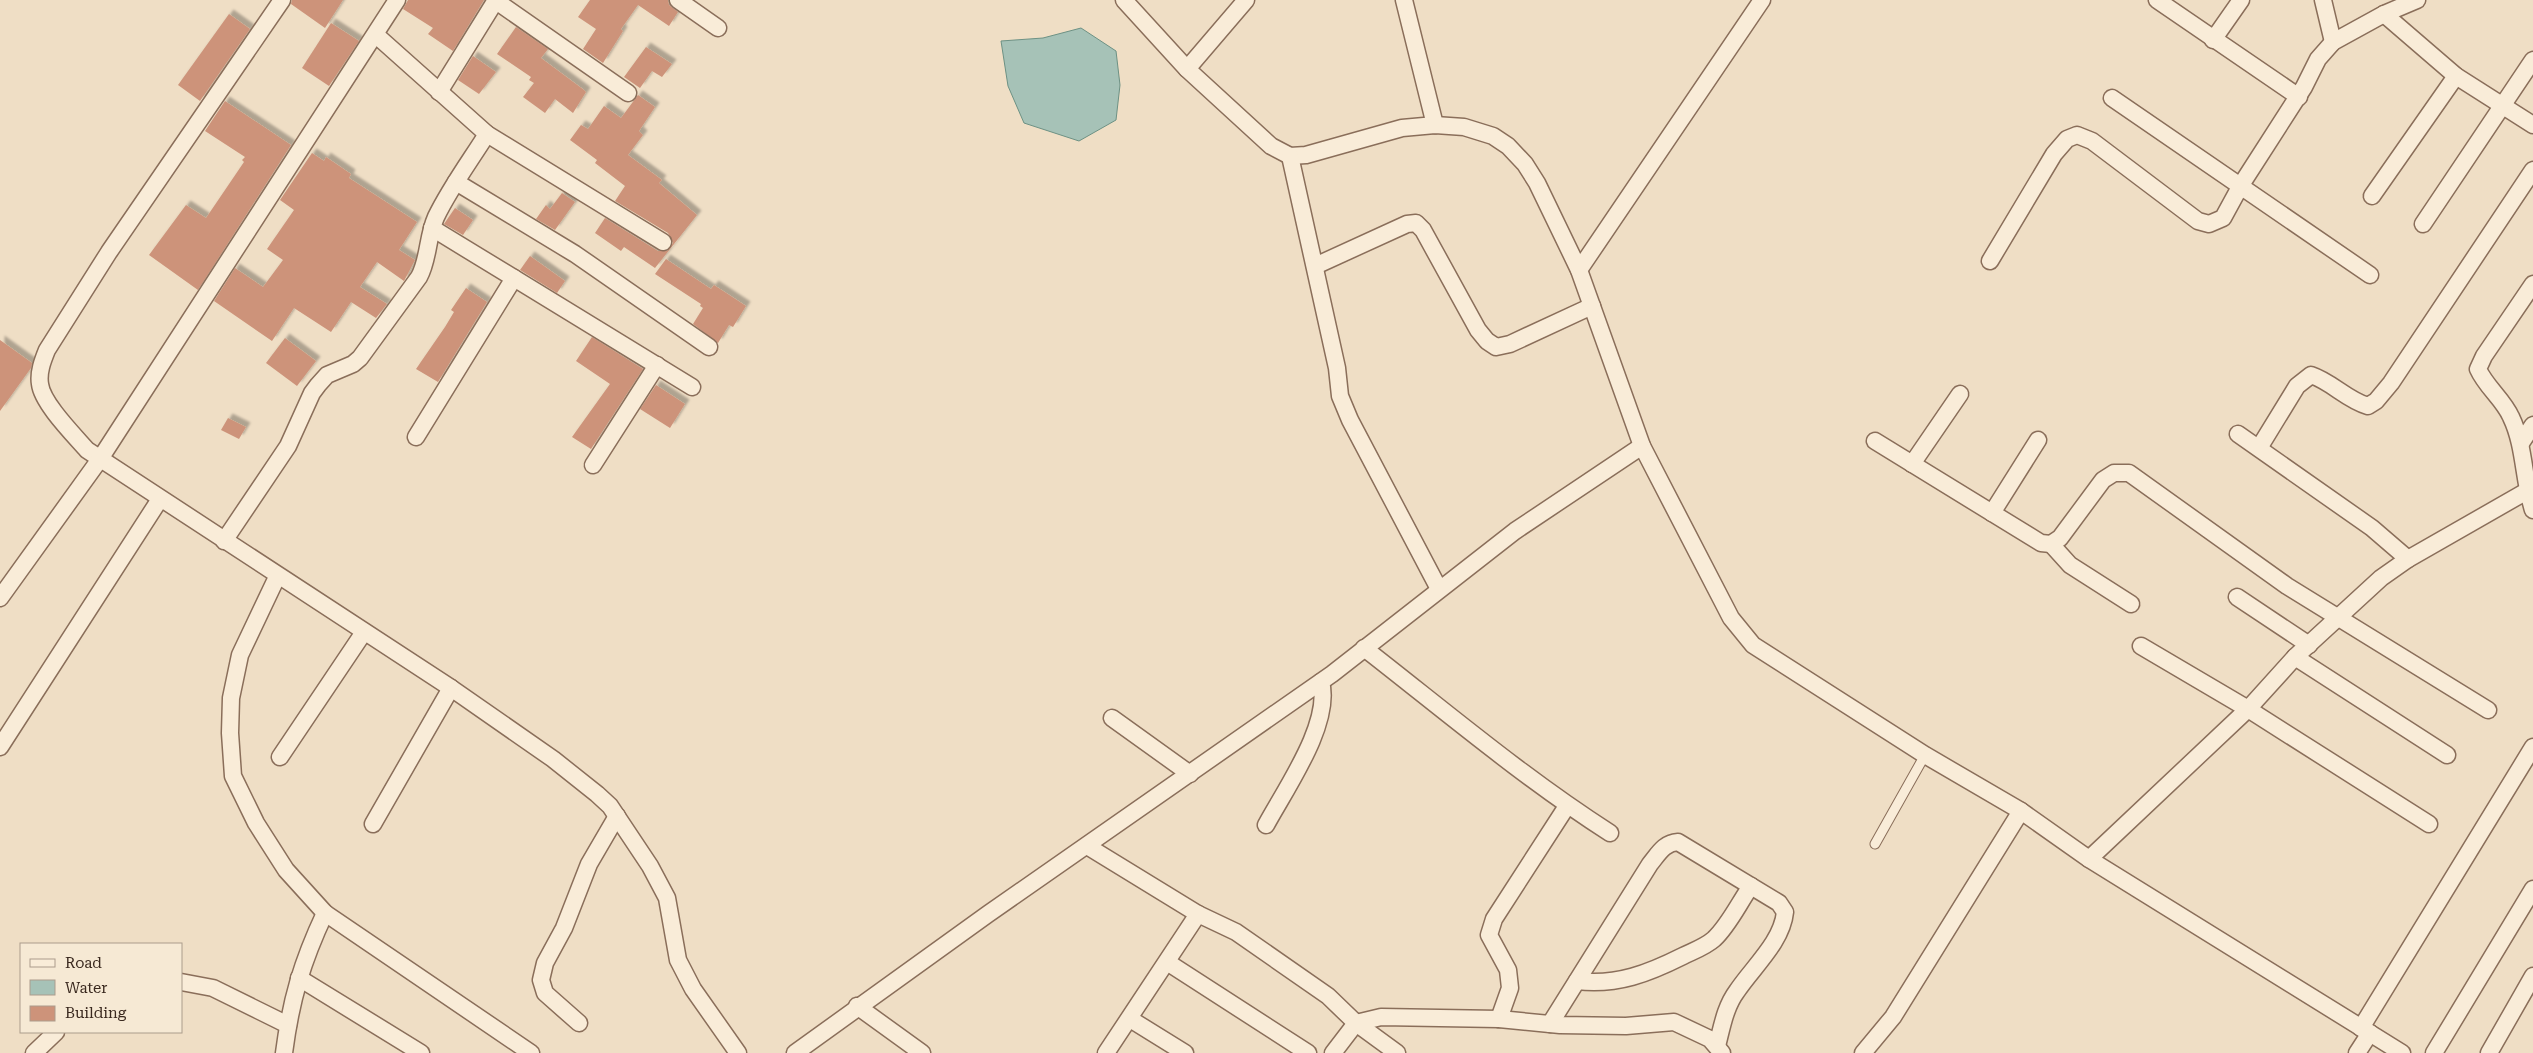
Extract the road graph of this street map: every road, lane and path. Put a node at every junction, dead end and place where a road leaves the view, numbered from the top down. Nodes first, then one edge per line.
1 (282, 0) edge
2 (397, 0) edge
3 (496, 0) edge
4 (678, 0) edge
5 (1246, 0) edge
6 (1404, 0) edge
7 (1762, 0) edge
8 (2157, 0) edge
9 (2241, 0) edge
10 (2323, 0) edge
11 (2417, 0) edge
12 (1129, 2) edge
13 (2384, 14) junction
14 (718, 28) dead end
15 (376, 35) junction
16 (2213, 40) junction
17 (2333, 42) junction
18 (2533, 60) edge
19 (1187, 69) junction
20 (2456, 76) junction
21 (439, 92) junction
22 (628, 93) dead end
23 (2299, 97) junction
24 (2112, 98) dead end
25 (2503, 106) junction
26 (1435, 125) junction
27 (2533, 125) edge
28 (487, 134) junction
29 (1290, 156) junction
30 (2533, 170) edge
31 (456, 182) junction
32 (2241, 185) junction
33 (2372, 196) dead end
34 (2423, 224) dead end
35 (432, 228) junction
36 (663, 242) dead end
37 (1990, 261) dead end
38 (1315, 266) junction
39 (1579, 270) junction
40 (2370, 275) dead end
41 (514, 278) junction
42 (2533, 284) edge
43 (1592, 306) junction
44 (709, 346) dead end
45 (657, 365) junction
46 (692, 387) dead end
47 (1960, 394) dead end
48 (2533, 425) edge
49 (2238, 434) dead end
50 (416, 437) dead end
51 (2038, 440) dead end
52 (1874, 441) dead end
53 (2521, 443) junction
54 (1642, 446) junction
55 (2258, 448) junction
56 (100, 459) junction
57 (2527, 460) edge
58 (1912, 464) junction
59 (593, 465) dead end
60 (2526, 491) junction
61 (160, 499) junction
62 (2533, 510) edge
63 (1992, 513) junction
64 (224, 541) junction
65 (2050, 544) junction
66 (2408, 559) junction
67 (277, 576) junction
68 (1439, 589) junction
69 (2236, 596) dead end
70 (0, 598) edge
71 (2131, 604) dead end
72 (2338, 617) junction
73 (364, 632) junction
74 (2309, 645) junction
75 (2141, 646) dead end
76 (1364, 648) junction
77 (2295, 657) junction
78 (1322, 682) junction
79 (451, 688) junction
80 (2248, 709) junction
81 (2488, 710) dead end
82 (1112, 718) dead end
83 (0, 747) edge
84 (2533, 747) edge
85 (1925, 755) junction
86 (2447, 755) dead end
87 (280, 757) dead end
88 (1190, 774) junction
89 (1567, 806) junction
90 (2021, 812) junction
91 (617, 816) junction
92 (373, 824) dead end
93 (2429, 824) dead end
94 (1266, 825) dead end
95 (1610, 833) dead end
96 (1875, 844) dead end
97 (1087, 846) junction
98 (2089, 859) junction
99 (1750, 886) junction
100 (2533, 889) edge
101 (325, 913) junction
102 (1198, 914) junction
103 (1168, 962) junction
104 (2533, 976) edge
105 (299, 978) junction
106 (1578, 980) junction
107 (182, 982) edge
108 (857, 1006) junction
109 (1130, 1019) junction
110 (1499, 1019) junction
111 (579, 1023) dead end
112 (1356, 1023) junction
113 (1550, 1024) junction
114 (288, 1025) junction
115 (2365, 1030) junction
116 (55, 1033) edge
117 (1720, 1049) edge
118 (34, 1053) edge
119 (284, 1053) edge
120 (421, 1053) edge
121 (531, 1053) edge
122 (738, 1053) edge
123 (795, 1053) edge
124 (922, 1053) edge
125 (1106, 1053) edge
126 (1185, 1053) edge
127 (1308, 1053) edge
128 (1333, 1053) edge
129 (1397, 1053) edge
130 (1863, 1053) edge
131 (2357, 1053) edge
132 (2402, 1053) edge
133 (2434, 1053) edge
134 (2489, 1053) edge

1 - 56 street
2 - 15 street
3 - 21 street
3 - 22 street
4 - 14 street
5 - 19 street
6 - 26 street
7 - 39 street
8 - 16 street
9 - 16 street
10 - 17 street
11 - 13 street
12 - 19 street
13 - 17 street
13 - 20 street
15 - 21 street
15 - 56 street
16 - 23 street
17 - 23 street
18 - 25 street
19 - 29 street
20 - 25 street
20 - 33 street
21 - 28 street
23 - 32 street
24 - 32 street
25 - 27 street
25 - 34 street
26 - 29 street
26 - 39 street
28 - 31 street
28 - 36 street
29 - 38 street
30 - 55 street
31 - 35 street
31 - 44 street
32 - 37 street
32 - 40 street
35 - 41 street
35 - 64 street
38 - 43 street
38 - 68 street
39 - 43 street
41 - 45 street
41 - 50 street
42 - 53 street
43 - 54 street
45 - 46 street
45 - 59 street
47 - 58 street
48 - 53 street
49 - 55 street
51 - 63 street
52 - 58 street
53 - 57 street
54 - 68 street
54 - 85 street
55 - 66 street
56 - 61 street
56 - 70 street
57 - 60 street
58 - 63 street
60 - 62 street
60 - 66 street
61 - 64 street
61 - 83 street
63 - 65 street
64 - 67 street
65 - 71 street
65 - 72 street
66 - 72 street
67 - 73 street
67 - 101 street
68 - 76 street
69 - 74 street
72 - 74 street
72 - 81 street
73 - 79 street
73 - 87 street
74 - 77 street
75 - 80 street
76 - 78 street
76 - 89 street
77 - 80 street
77 - 86 street
78 - 88 street
78 - 94 street
79 - 91 street
79 - 92 street
80 - 93 street
80 - 98 street
82 - 88 street
84 - 115 street
85 - 90 street
85 - 96 lane
88 - 97 street
89 - 95 street
89 - 110 street
90 - 98 street
90 - 130 street
91 - 111 street
91 - 122 street
97 - 102 street
97 - 108 street
98 - 115 street
99 - 106 street
99 - 106 street
99 - 117 street
100 - 133 street
101 - 105 street
101 - 121 street
102 - 103 street
102 - 112 street
103 - 109 street
103 - 127 street
104 - 134 street
105 - 114 street
105 - 120 street
106 - 113 street
107 - 114 street
108 - 123 street
108 - 124 street
109 - 125 street
109 - 126 street
110 - 112 street
110 - 113 street
112 - 128 street
112 - 129 street
113 - 117 street
114 - 119 street
115 - 131 street
115 - 132 street
116 - 118 street

